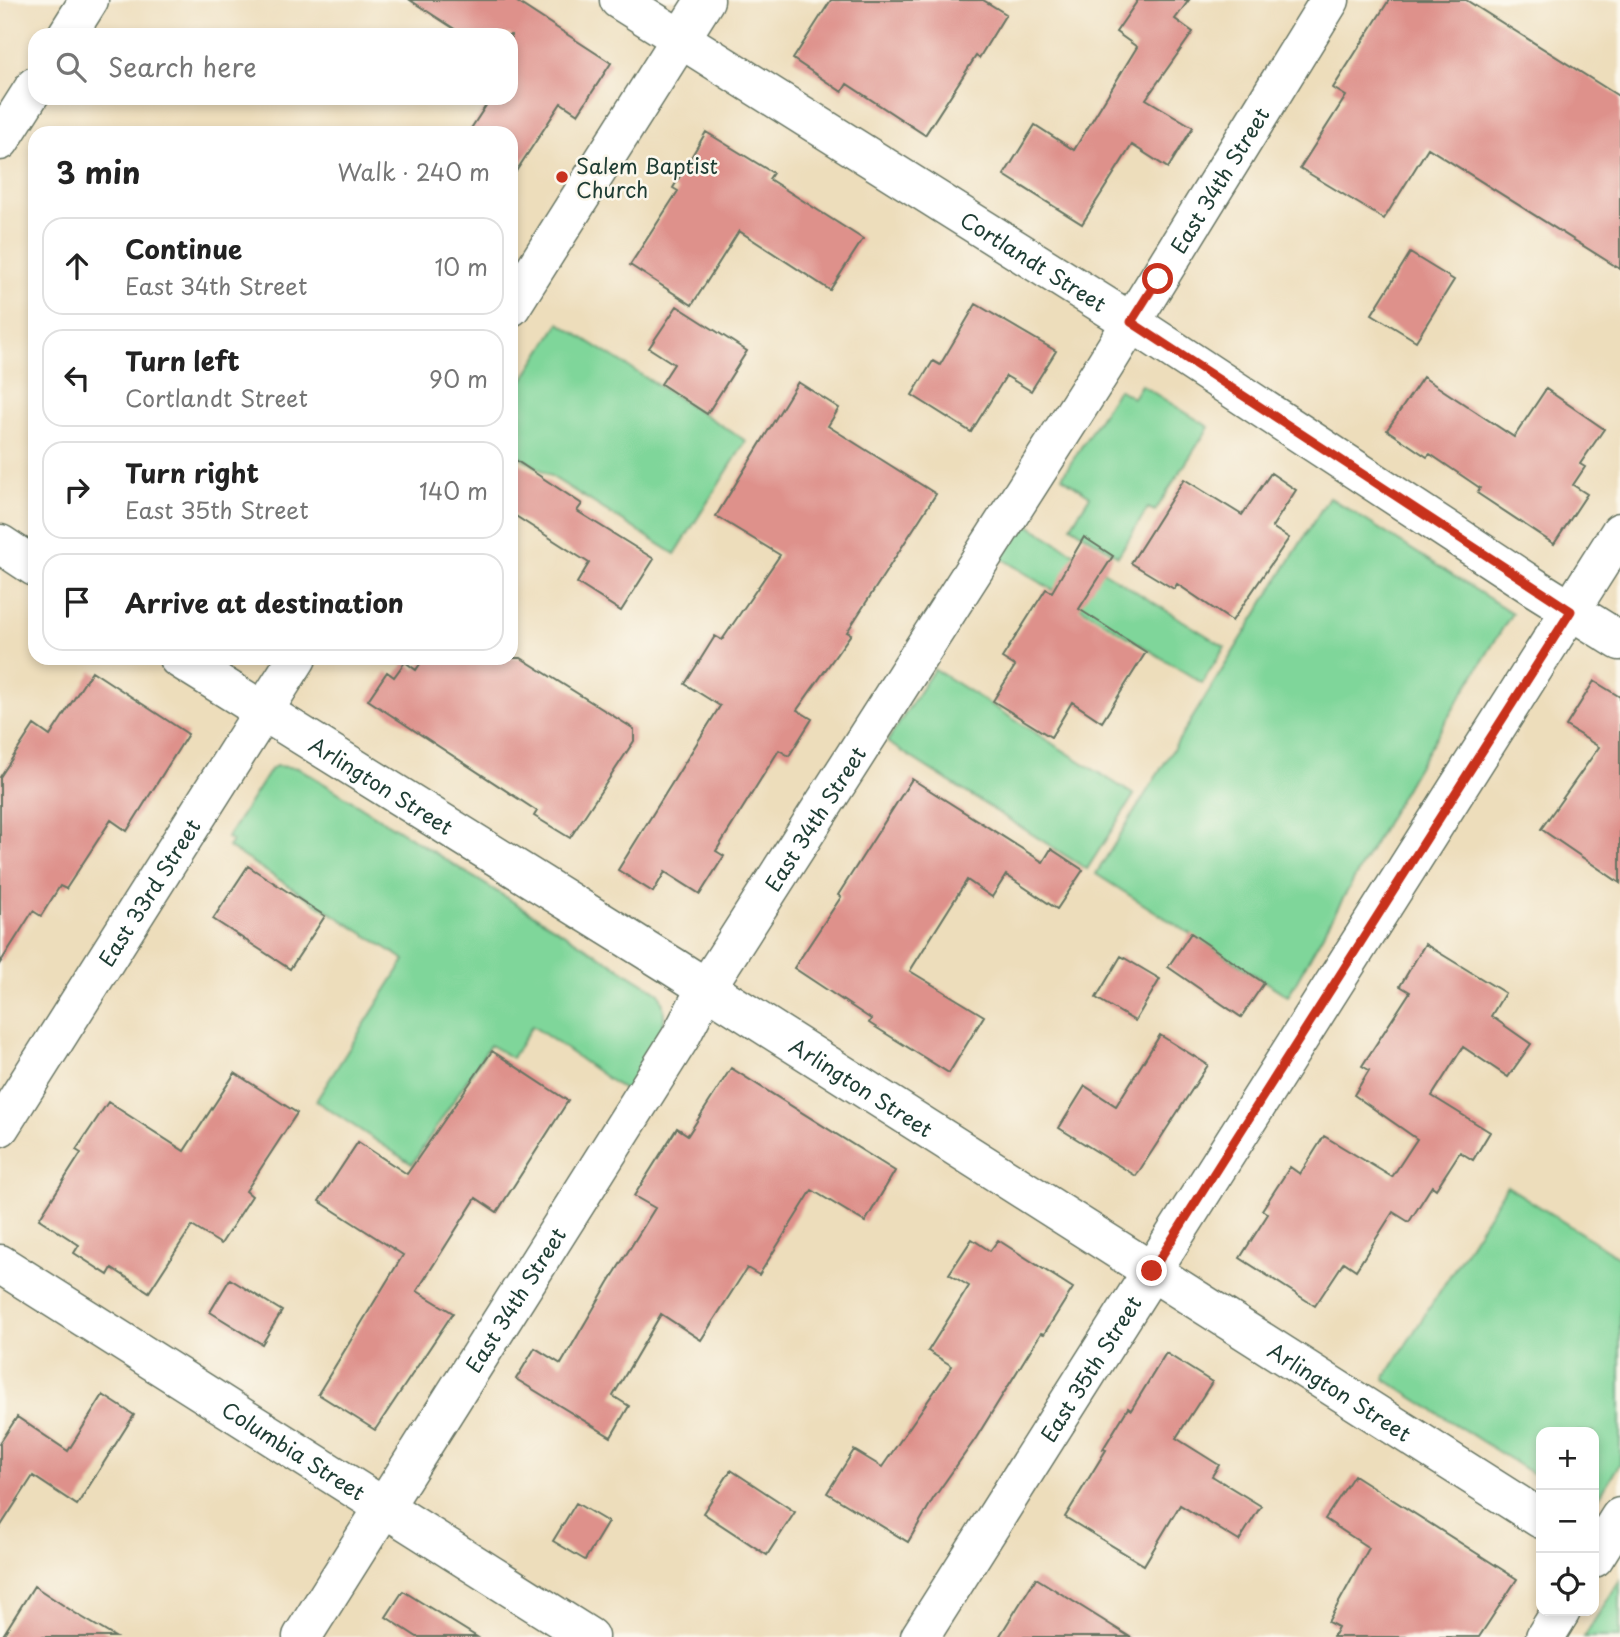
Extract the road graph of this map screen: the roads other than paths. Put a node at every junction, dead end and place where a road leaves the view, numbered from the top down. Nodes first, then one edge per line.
1 (89, 0) edge
2 (619, 0) edge
3 (705, 0) edge
4 (1330, 0) edge
5 (71, 28) edge
6 (680, 39) junction
7 (28, 97) edge
8 (0, 141) edge
9 (518, 296) edge
10 (1131, 322) junction
11 (1620, 532) edge
12 (0, 544) edge
13 (28, 562) edge
14 (1571, 611) junction
15 (1620, 641) edge
16 (189, 665) edge
17 (294, 665) edge
18 (265, 712) junction
19 (706, 988) junction
20 (0, 1127) edge
21 (0, 1264) edge
22 (1152, 1271) junction
23 (384, 1507) junction
24 (1536, 1516) edge
25 (1620, 1517) edge
26 (1596, 1553) edge
27 (1558, 1616) edge
28 (302, 1637) edge
29 (589, 1637) edge
30 (919, 1637) edge
31 (1545, 1637) edge

1 - 5 street
2 - 6 street, Cortlandt Street
3 - 6 street
4 - 10 street, East 34th Street
6 - 9 street
6 - 10 street, Cortlandt Street
7 - 8 street
10 - 14 street, Cortlandt Street
10 - 19 street, East 34th Street
11 - 14 street, East 35th Street
12 - 13 street
14 - 15 street, Cortlandt Street
14 - 22 street, East 35th Street
16 - 18 street, Arlington Street
17 - 18 street, East 33rd Street
18 - 19 street, Arlington Street
18 - 20 street, East 33rd Street
19 - 22 street, Arlington Street
19 - 23 street, East 34th Street
21 - 23 street, Columbia Street
22 - 24 street, Arlington Street
22 - 30 street, East 35th Street
23 - 28 street, East 34th Street
23 - 29 street, Columbia Street
25 - 26 street
27 - 31 street

